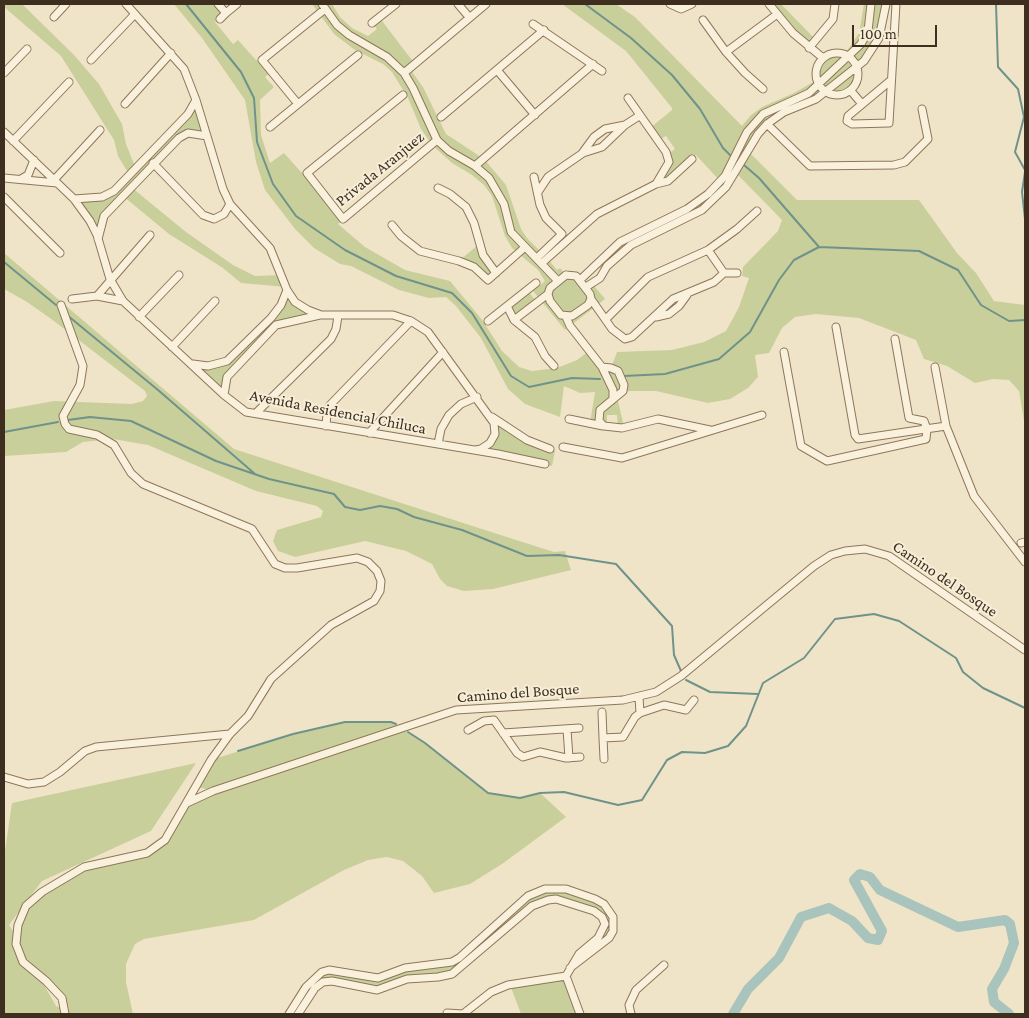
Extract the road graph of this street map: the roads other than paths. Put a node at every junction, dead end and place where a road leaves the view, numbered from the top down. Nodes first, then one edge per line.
1 (66, 4) edge
2 (126, 4) edge
3 (218, 4) edge
4 (237, 4) edge
5 (396, 4) edge
6 (458, 4) edge
7 (486, 4) edge
8 (670, 4) edge
9 (692, 4) edge
10 (769, 4) edge
11 (835, 4) edge
12 (871, 4) edge
13 (886, 4) edge
14 (896, 4) edge
15 (324, 6) edge
16 (226, 13) junction
17 (135, 14) junction
18 (776, 15) junction
19 (54, 16) dead end
20 (469, 17) junction
21 (220, 19) dead end
22 (703, 20) dead end
23 (372, 23) dead end
24 (534, 24) dead end
25 (544, 30) junction
26 (809, 48) junction
27 (26, 49) dead end
28 (726, 52) junction
29 (171, 54) junction
30 (358, 55) dead end
31 (850, 57) junction
32 (823, 58) junction
33 (91, 60) dead end
34 (593, 64) junction
35 (858, 66) junction
36 (497, 70) junction
37 (602, 71) dead end
38 (4, 73) edge
39 (404, 73) junction
40 (890, 81) junction
41 (69, 82) dead end
42 (819, 86) junction
43 (763, 89) dead end
44 (851, 91) junction
45 (826, 92) junction
46 (403, 95) dead end
47 (628, 98) dead end
48 (196, 100) junction
49 (124, 104) dead end
50 (298, 104) junction
51 (862, 104) junction
52 (922, 110) dead end
53 (535, 115) junction
54 (640, 116) junction
55 (441, 117) dead end
56 (767, 124) junction
57 (625, 125) junction
58 (752, 126) junction
59 (270, 127) dead end
60 (100, 130) dead end
61 (4, 132) edge
62 (759, 132) junction
63 (207, 136) junction
64 (437, 140) junction
65 (13, 141) junction
66 (583, 153) junction
67 (692, 159) dead end
68 (34, 160) junction
69 (153, 163) junction
70 (475, 166) junction
71 (534, 177) dead end
72 (4, 178) edge
73 (21, 180) junction
74 (56, 181) junction
75 (656, 184) junction
76 (438, 188) dead end
77 (538, 192) junction
78 (4, 197) edge
79 (74, 199) junction
80 (230, 204) junction
81 (757, 210) dead end
82 (392, 224) dead end
83 (561, 232) junction
84 (578, 232) junction
85 (150, 235) dead end
86 (98, 239) junction
87 (524, 248) junction
88 (708, 250) junction
89 (60, 253) dead end
90 (539, 261) junction
91 (601, 261) junction
92 (488, 264) junction
93 (607, 266) junction
94 (480, 272) junction
95 (496, 273) junction
96 (724, 273) junction
97 (737, 273) dead end
98 (179, 274) dead end
99 (110, 279) junction
100 (582, 279) junction
101 (536, 282) dead end
102 (558, 282) junction
103 (588, 285) junction
104 (288, 290) junction
105 (527, 290) junction
106 (548, 294) junction
107 (97, 296) junction
108 (72, 299) dead end
109 (591, 299) junction
110 (123, 301) junction
111 (215, 301) dead end
112 (536, 301) junction
113 (61, 305) dead end
114 (507, 306) junction
115 (321, 315) junction
116 (338, 316) junction
117 (139, 317) junction
118 (566, 317) junction
119 (606, 319) junction
120 (514, 320) junction
121 (488, 321) dead end
122 (411, 322) junction
123 (836, 327) dead end
124 (894, 339) dead end
125 (172, 347) junction
126 (443, 352) junction
127 (784, 352) dead end
128 (192, 364) junction
129 (554, 366) dead end
130 (935, 367) dead end
131 (602, 368) junction
132 (224, 395) junction
133 (476, 397) junction
134 (613, 399) junction
135 (256, 413) junction
136 (489, 414) junction
137 (762, 415) dead end
138 (569, 419) dead end
139 (326, 426) junction
140 (604, 426) junction
141 (946, 426) junction
142 (927, 429) junction
143 (710, 430) junction
144 (369, 434) junction
145 (438, 444) junction
146 (562, 447) dead end
147 (550, 449) dead end
148 (470, 450) junction
149 (545, 464) dead end
150 (1025, 562) edge
151 (1025, 650) edge
152 (639, 698) junction
153 (694, 700) dead end
154 (483, 707) junction
155 (493, 707) junction
156 (602, 712) dead end
157 (640, 713) junction
158 (494, 720) junction
159 (484, 721) junction
160 (579, 728) dead end
161 (567, 729) junction
162 (468, 730) dead end
163 (502, 733) junction
164 (230, 734) junction
165 (603, 738) junction
166 (580, 757) dead end
167 (569, 758) junction
168 (604, 759) dead end
169 (4, 777) edge
170 (195, 787) junction
171 (213, 791) junction
172 (186, 804) junction
173 (664, 965) dead end
174 (570, 968) junction
175 (566, 976) junction
176 (447, 1013) dead end
177 (65, 1014) edge
178 (289, 1014) edge
179 (298, 1014) edge
180 (580, 1014) edge
181 (631, 1014) edge

1 - 19 street
2 - 17 street
3 - 16 street
4 - 16 street
5 - 23 street
6 - 20 street
7 - 20 street
8 - 9 street
10 - 18 street
11 - 26 street
12 - 31 street
13 - 35 street
14 - 40 street
15 - 39 street
15 - 50 street
16 - 21 street
17 - 29 street
17 - 33 street
18 - 26 street
18 - 28 street
20 - 39 street
22 - 28 street
24 - 25 street
25 - 34 street
25 - 36 street
26 - 32 street
27 - 38 street
28 - 43 street
29 - 48 street
29 - 49 street
30 - 50 street
31 - 32 street
31 - 35 street
31 - 42 street
32 - 42 street
34 - 37 street
34 - 53 street
35 - 44 street
35 - 45 street
36 - 53 street
36 - 55 street
39 - 64 street
40 - 51 street
40 - 51 street
41 - 65 street
42 - 45 street
42 - 58 street
44 - 45 street
44 - 51 street
45 - 56 street
46 - 64 street, Privada Aranjuez
47 - 54 street
48 - 63 street
48 - 79 street
50 - 59 street
52 - 56 street
53 - 70 street
54 - 57 street
54 - 75 street
56 - 62 street
57 - 66 street
57 - 66 street
58 - 62 street
58 - 91 street
60 - 74 street
61 - 65 street, Avenida Residencial Chiluca
62 - 93 street
63 - 69 street
63 - 80 street
64 - 70 street
65 - 68 street, Avenida Residencial Chiluca
66 - 77 street
67 - 75 street
68 - 73 street
68 - 74 street, Avenida Residencial Chiluca
69 - 80 street
69 - 86 street
70 - 87 street
71 - 77 street
72 - 73 street
73 - 74 street
74 - 79 street, Avenida Residencial Chiluca
75 - 84 street
76 - 92 street
77 - 83 street
78 - 89 street
79 - 86 street, Avenida Residencial Chiluca
80 - 104 street
81 - 88 street
82 - 94 street
83 - 84 street
83 - 90 street
84 - 90 street
85 - 99 street
86 - 99 street, Avenida Residencial Chiluca
87 - 90 street
87 - 95 street
88 - 96 street
88 - 119 street
90 - 102 street
91 - 93 street
91 - 100 street
92 - 94 street
92 - 95 street
93 - 103 street
94 - 95 street
96 - 97 street
96 - 119 street
98 - 117 street
99 - 107 street
99 - 110 street, Avenida Residencial Chiluca
100 - 102 street
100 - 103 street
101 - 105 street
102 - 106 street
103 - 109 street
104 - 115 street
104 - 128 street
105 - 112 street
105 - 114 street
106 - 112 street
106 - 118 street
107 - 108 street
107 - 110 street
109 - 118 street
109 - 119 street
110 - 117 street, Avenida Residencial Chiluca
111 - 125 street
112 - 120 street
113 - 164 street
114 - 120 street
114 - 121 street
115 - 116 street
115 - 132 street
116 - 122 street
116 - 135 street
117 - 125 street, Avenida Residencial Chiluca
118 - 131 street
120 - 129 street
122 - 126 street
122 - 139 street
123 - 142 street
124 - 142 street
125 - 128 street, Avenida Residencial Chiluca
126 - 133 street
126 - 144 street
127 - 142 street
128 - 132 street, Avenida Residencial Chiluca
130 - 141 street
131 - 134 street
131 - 134 street
132 - 135 street, Avenida Residencial Chiluca
133 - 136 street
133 - 145 street
134 - 140 street
135 - 139 street, Avenida Residencial Chiluca
136 - 147 street
136 - 148 street
137 - 143 street
138 - 140 street
139 - 144 street, Avenida Residencial Chiluca
140 - 143 street
141 - 142 street
141 - 150 street
143 - 146 street
144 - 145 street, Avenida Residencial Chiluca
145 - 148 street, Avenida Residencial Chiluca
148 - 149 street, Avenida Residencial Chiluca
151 - 152 street, Camino del Bosque
152 - 155 street, Camino del Bosque
152 - 157 street
153 - 157 street
154 - 155 street, Camino del Bosque
154 - 159 street
154 - 171 street, Camino del Bosque
155 - 158 street
156 - 165 street
157 - 165 street
158 - 159 street
158 - 163 street
159 - 162 street
160 - 161 street
161 - 163 street
161 - 167 street
163 - 167 street
164 - 169 street
164 - 170 street
165 - 168 street
166 - 167 street
170 - 171 street
170 - 172 street
171 - 172 street, Camino del Bosque
172 - 177 street
173 - 181 street
174 - 175 street
174 - 178 street
174 - 179 street
175 - 176 street
175 - 180 street

